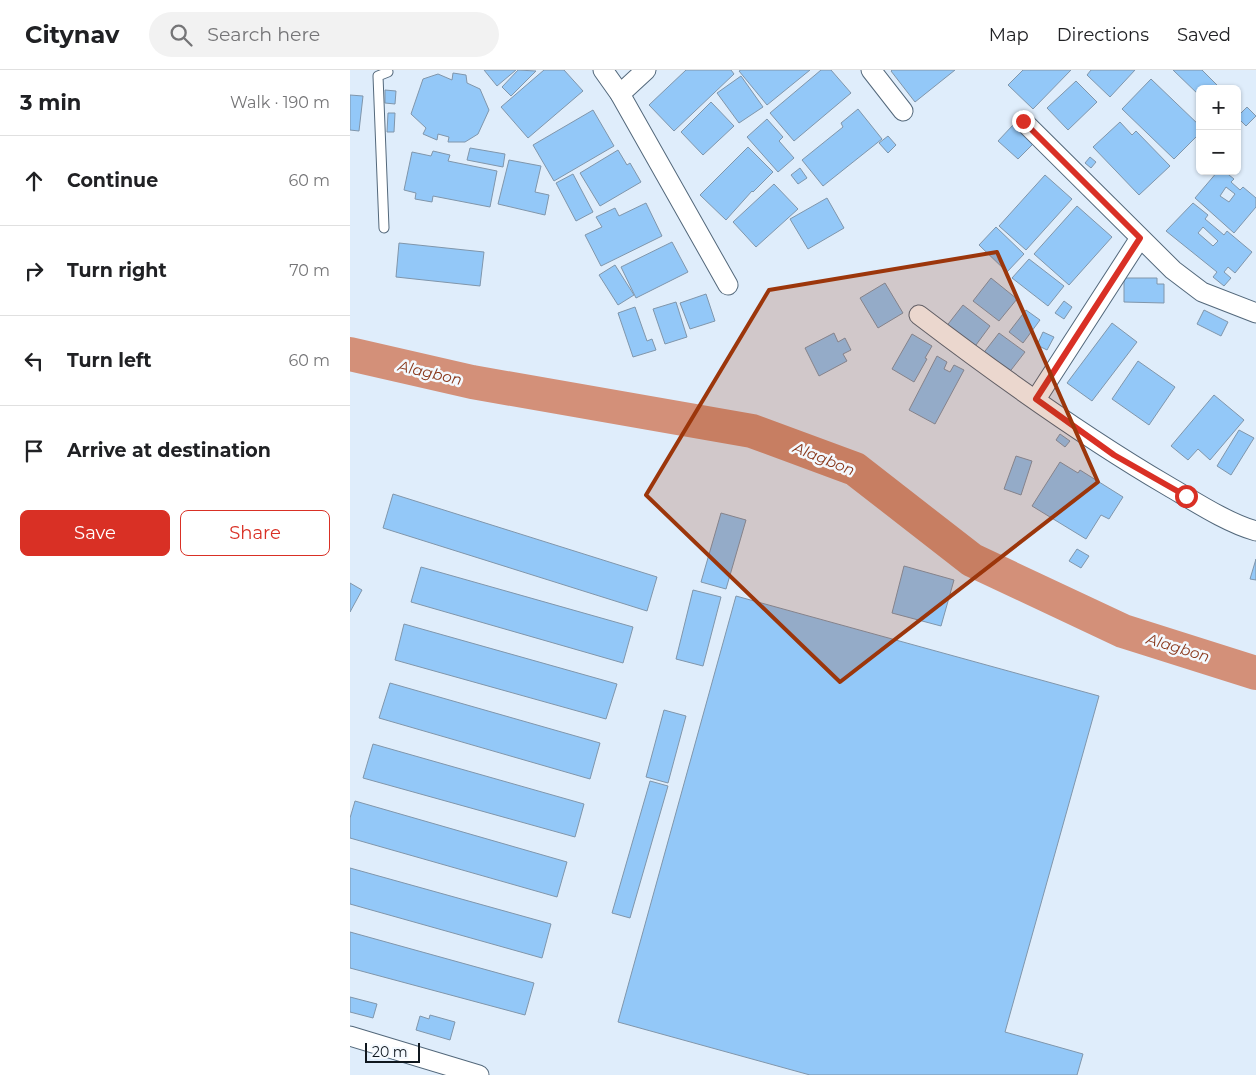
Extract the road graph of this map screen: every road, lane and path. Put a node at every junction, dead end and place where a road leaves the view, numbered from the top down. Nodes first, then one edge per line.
1 (387, 70) edge
2 (603, 70) edge
3 (646, 70) edge
4 (871, 70) edge
5 (620, 94) junction
6 (902, 111) dead end
7 (1023, 121) dead end
8 (384, 228) dead end
9 (1140, 238) junction
10 (728, 285) dead end
11 (1256, 313) edge
12 (919, 315) dead end
13 (1036, 399) junction
14 (1256, 531) edge
15 (350, 1036) edge
16 (479, 1075) edge

1 - 8 lane
2 - 5 street
3 - 5 street
4 - 6 street
5 - 10 street
7 - 9 street
9 - 11 street
9 - 13 street
12 - 13 street
13 - 14 street
15 - 16 street

